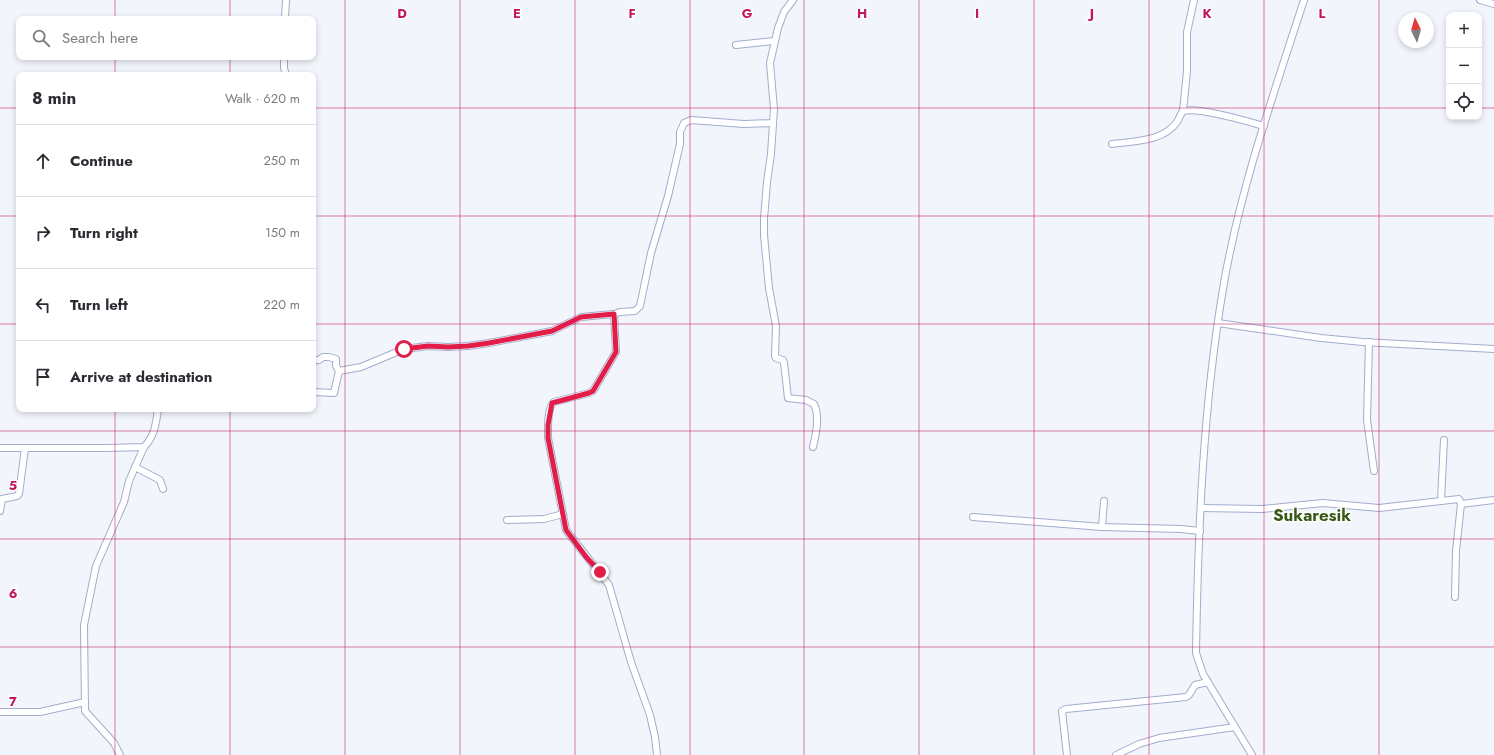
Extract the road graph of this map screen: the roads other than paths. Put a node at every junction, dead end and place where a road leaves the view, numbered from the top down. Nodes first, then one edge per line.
1 (286, 0) edge
2 (793, 0) edge
3 (1194, 0) edge
4 (1304, 0) edge
5 (1480, 0) edge
6 (1494, 4) edge
7 (286, 16) edge
8 (774, 41) junction
9 (736, 46) dead end
10 (284, 60) edge
11 (285, 72) edge
12 (1183, 111) junction
13 (773, 123) junction
14 (1264, 126) junction
15 (1112, 144) dead end
16 (614, 314) junction
17 (1218, 323) junction
18 (1368, 342) junction
19 (1494, 348) edge
20 (316, 360) edge
21 (339, 371) junction
22 (316, 392) edge
23 (158, 412) edge
24 (1444, 440) dead end
25 (144, 447) junction
26 (813, 447) dead end
27 (0, 448) edge
28 (25, 448) junction
29 (135, 467) junction
30 (1374, 471) dead end
31 (163, 489) dead end
32 (1441, 500) junction
33 (1494, 500) edge
34 (1104, 501) dead end
35 (1461, 504) junction
36 (1201, 508) junction
37 (0, 511) edge
38 (563, 514) junction
39 (973, 517) dead end
40 (507, 520) dead end
41 (1102, 527) junction
42 (1200, 531) junction
43 (1455, 597) dead end
44 (1208, 682) junction
45 (85, 702) junction
46 (0, 712) edge
47 (1235, 727) junction
48 (120, 755) edge
49 (657, 755) edge
50 (1067, 755) edge
51 (1116, 755) edge
52 (1252, 755) edge

1 - 7 street
2 - 8 street
3 - 12 street
4 - 14 street
5 - 6 street
8 - 9 street
8 - 13 street
10 - 11 street
12 - 14 street
12 - 15 street
13 - 16 street
13 - 26 street
14 - 17 street
16 - 21 street
16 - 38 street
17 - 18 street
17 - 36 street
18 - 19 street
18 - 30 street
20 - 21 street
21 - 22 street
23 - 25 street
24 - 32 street
25 - 28 street
25 - 29 street
27 - 28 street
28 - 37 street
29 - 31 street
29 - 45 street
32 - 35 street
32 - 36 street
33 - 35 street
34 - 41 street
35 - 43 street
36 - 42 street
38 - 40 street
38 - 49 street
39 - 41 street
41 - 42 street
42 - 44 street
44 - 47 street
44 - 50 street
45 - 46 street
45 - 48 street
47 - 51 street
47 - 52 street

